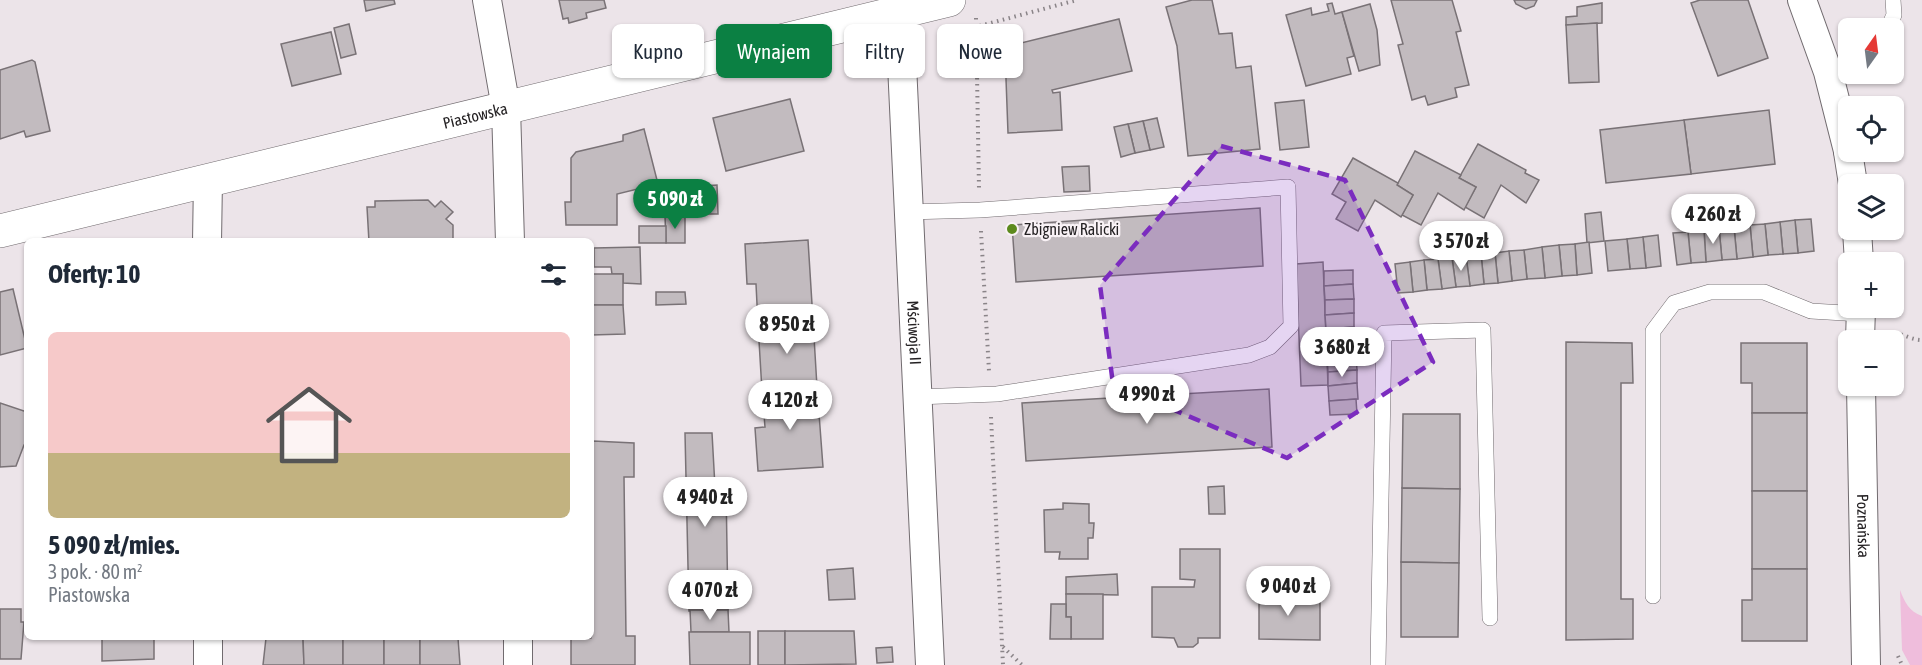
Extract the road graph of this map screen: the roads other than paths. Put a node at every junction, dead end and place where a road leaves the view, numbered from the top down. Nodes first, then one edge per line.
1 (488, 0) edge
2 (1802, 0) edge
3 (1893, 0) edge
4 (899, 6) edge
5 (963, 8) edge
6 (1893, 18) edge
7 (1838, 69) edge
8 (507, 108) junction
9 (208, 179) junction
10 (907, 212) junction
11 (0, 231) edge
12 (207, 238) edge
13 (510, 238) edge
14 (1861, 321) edge
15 (1861, 396) edge
16 (916, 397) junction
17 (1653, 596) dead end
18 (1490, 618) dead end
19 (208, 640) edge
20 (518, 640) edge
21 (208, 665) edge
22 (518, 665) edge
23 (930, 665) edge
24 (1378, 665) edge
25 (1866, 665) edge

1 - 8 street
2 - 7 street
3 - 6 lane
4 - 5 street, Piastowska
4 - 8 street, Piastowska
4 - 10 street, Mściwoja II
8 - 9 street, Piastowska
8 - 13 street
9 - 11 street, Piastowska
9 - 12 street
10 - 16 street, Mściwoja II
10 - 16 lane
14 - 17 lane
15 - 25 street, Poznańska
16 - 23 street, Mściwoja II
18 - 24 lane
19 - 21 street
20 - 22 street

